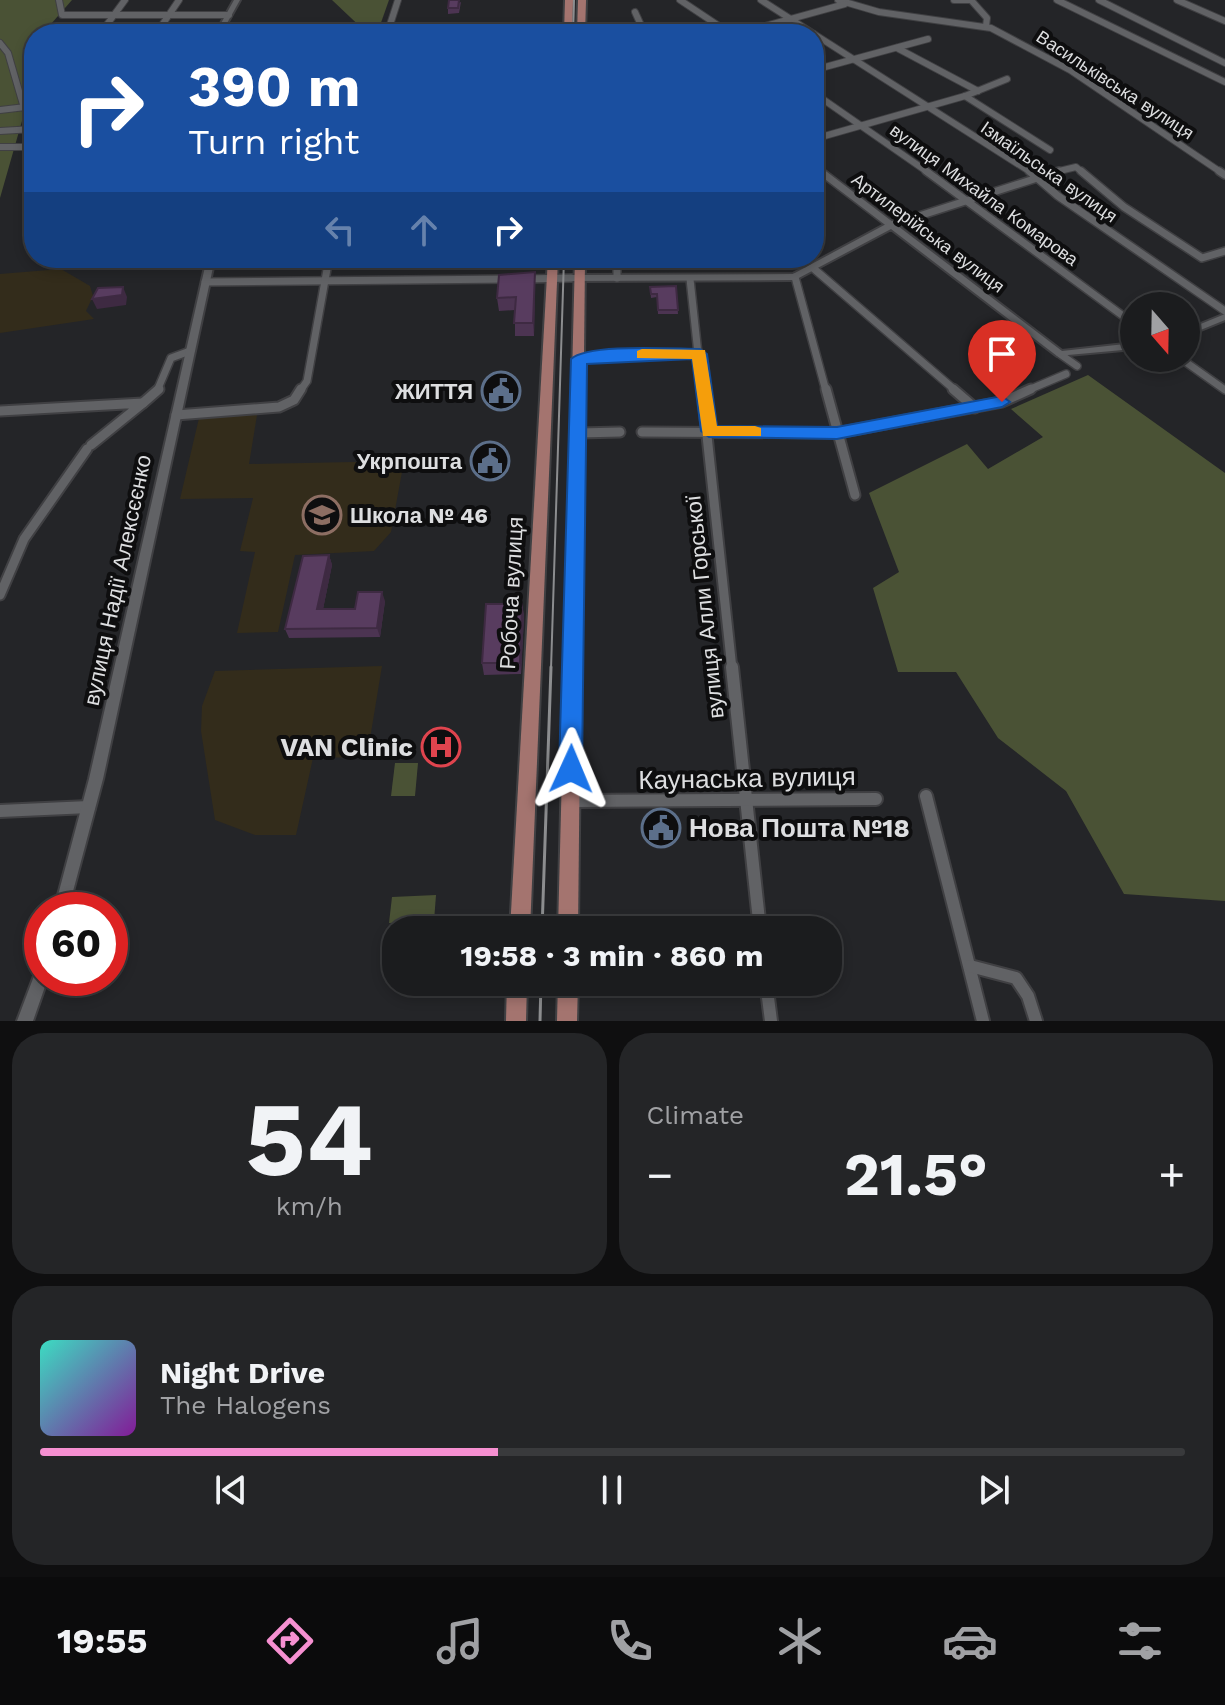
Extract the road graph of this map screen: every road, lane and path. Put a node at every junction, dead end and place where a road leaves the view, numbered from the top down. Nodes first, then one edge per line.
1 (59, 0) edge
2 (125, 0) edge
3 (179, 0) edge
4 (237, 0) edge
5 (398, 0) edge
6 (569, 0) edge
7 (582, 0) edge
8 (680, 0) edge
9 (693, 0) edge
10 (761, 0) edge
11 (838, 0) edge
12 (954, 0) edge
13 (1057, 0) edge
14 (1099, 0) edge
15 (1177, 0) edge
16 (845, 4) junction
17 (688, 5) junction
18 (635, 12) dead end
19 (168, 15) junction
20 (229, 15) junction
21 (114, 16) junction
22 (792, 20) junction
23 (1225, 21) edge
24 (108, 24) edge
25 (162, 24) edge
26 (224, 24) edge
27 (390, 24) edge
28 (568, 24) edge
29 (581, 24) edge
30 (640, 24) edge
31 (718, 24) edge
32 (775, 24) edge
33 (798, 24) edge
34 (986, 26) junction
35 (928, 39) dead end
36 (824, 41) edge
37 (0, 43) edge
38 (897, 48) junction
39 (853, 60) junction
40 (1225, 63) edge
41 (824, 67) edge
42 (1007, 79) dead end
43 (1225, 82) edge
44 (978, 91) junction
45 (965, 96) junction
46 (824, 100) edge
47 (928, 107) junction
48 (24, 108) joint
49 (0, 111) edge
50 (861, 125) junction
51 (24, 130) edge
52 (0, 131) edge
53 (824, 136) edge
54 (0, 147) edge
55 (24, 147) edge
56 (1050, 150) dead end
57 (824, 174) edge
58 (1225, 175) edge
59 (1037, 176) junction
60 (966, 199) junction
61 (891, 225) junction
62 (1225, 251) edge
63 (824, 262) edge
64 (208, 268) edge
65 (328, 268) edge
66 (552, 268) edge
67 (578, 268) edge
68 (617, 268) edge
69 (813, 268) joint
70 (795, 277) junction
71 (551, 278) junction
72 (575, 278) junction
73 (617, 278) junction
74 (690, 279) junction
75 (327, 280) junction
76 (205, 282) junction
77 (1120, 314) edge
78 (1225, 314) edge
79 (1200, 326) edge
80 (1120, 348) edge
81 (190, 351) junction
82 (700, 354) junction
83 (1060, 354) junction
84 (579, 359) junction
85 (1077, 366) dead end
86 (1200, 372) edge
87 (1066, 374) dead end
88 (1225, 390) edge
89 (138, 403) junction
90 (975, 408) junction
91 (0, 411) edge
92 (176, 415) junction
93 (709, 431) junction
94 (620, 432) dead end
95 (642, 432) dead end
96 (579, 433) junction
97 (837, 433) junction
98 (855, 495) dead end
99 (0, 595) edge
100 (926, 796) dead end
101 (876, 799) dead end
102 (745, 800) junction
103 (570, 801) junction
104 (89, 807) junction
105 (0, 811) edge
106 (66, 892) edge
107 (521, 916) edge
108 (568, 916) edge
109 (758, 916) edge
110 (970, 966) junction
111 (34, 996) edge
112 (517, 996) edge
113 (568, 996) edge
114 (768, 996) edge
115 (25, 1021) edge
116 (516, 1021) edge
117 (567, 1021) edge
118 (771, 1021) edge
119 (983, 1021) edge
120 (1036, 1021) edge

1 - 21 street
2 - 21 street
3 - 19 street
4 - 20 street
5 - 27 street
6 - 28 main road
7 - 29 main road
8 - 17 street
9 - 17 street
10 - 22 street, Ізмаїльська вулиця
11 - 16 street
12 - 34 street
13 - 43 street
14 - 40 street
15 - 23 street
16 - 22 street
16 - 34 street
17 - 31 street
18 - 30 street
19 - 20 street
19 - 21 street
19 - 25 street
20 - 26 street
21 - 24 street
22 - 32 street
22 - 33 street, Ізмаїльська вулиця
34 - 58 street, Васильківська вулиця
35 - 38 street
36 - 39 street, Ізмаїльська вулиця
37 - 48 street
38 - 39 street
38 - 44 street
39 - 41 street
39 - 47 street, Ізмаїльська вулиця
42 - 44 street
44 - 45 street
45 - 47 street
45 - 56 street
46 - 50 street, вулиця Михайла Комарова
47 - 50 street
47 - 59 street, Ізмаїльська вулиця
48 - 49 street
50 - 53 street
50 - 60 street, вулиця Михайла Комарова
51 - 52 street
54 - 55 street
57 - 61 street, Артилерійська вулиця
59 - 60 street
59 - 62 street
59 - 78 street, Ізмаїльська вулиця
60 - 61 street
60 - 77 street, вулиця Михайла Комарова
61 - 63 street
61 - 83 street, Артилерійська вулиця
64 - 76 street, вулиця Надії Алексєєнко
65 - 75 street
66 - 71 main road, Робоча вулиця
67 - 72 main road
68 - 73 street
69 - 70 street
69 - 90 street
70 - 74 street
70 - 97 street
71 - 72 street
71 - 75 street
71 - 107 main road, Робоча вулиця
72 - 73 street
72 - 84 main road
73 - 74 street
74 - 82 street, вулиця Алли Горської
75 - 76 street
75 - 92 street
76 - 81 street, вулиця Надії Алексєєнко
78 - 79 street
80 - 83 street
81 - 89 street
81 - 92 street, вулиця Надії Алексєєнко
82 - 84 street
82 - 93 street, вулиця Алли Горської
83 - 85 street
84 - 96 main road
86 - 88 street
87 - 90 street
89 - 91 street
89 - 99 street
90 - 97 street
92 - 104 street, вулиця Надії Алексєєнко
93 - 95 street
93 - 97 street
93 - 102 street, вулиця Алли Горської
94 - 96 street
96 - 103 main road
97 - 98 street
100 - 110 street
101 - 102 street, Каунаська вулиця
102 - 103 street, Каунаська вулиця
102 - 109 street, вулиця Алли Горської
103 - 108 main road
104 - 105 street
104 - 106 street, вулиця Надії Алексєєнко
110 - 119 street
110 - 120 street
111 - 115 street
112 - 116 main road
113 - 117 main road
114 - 118 street

